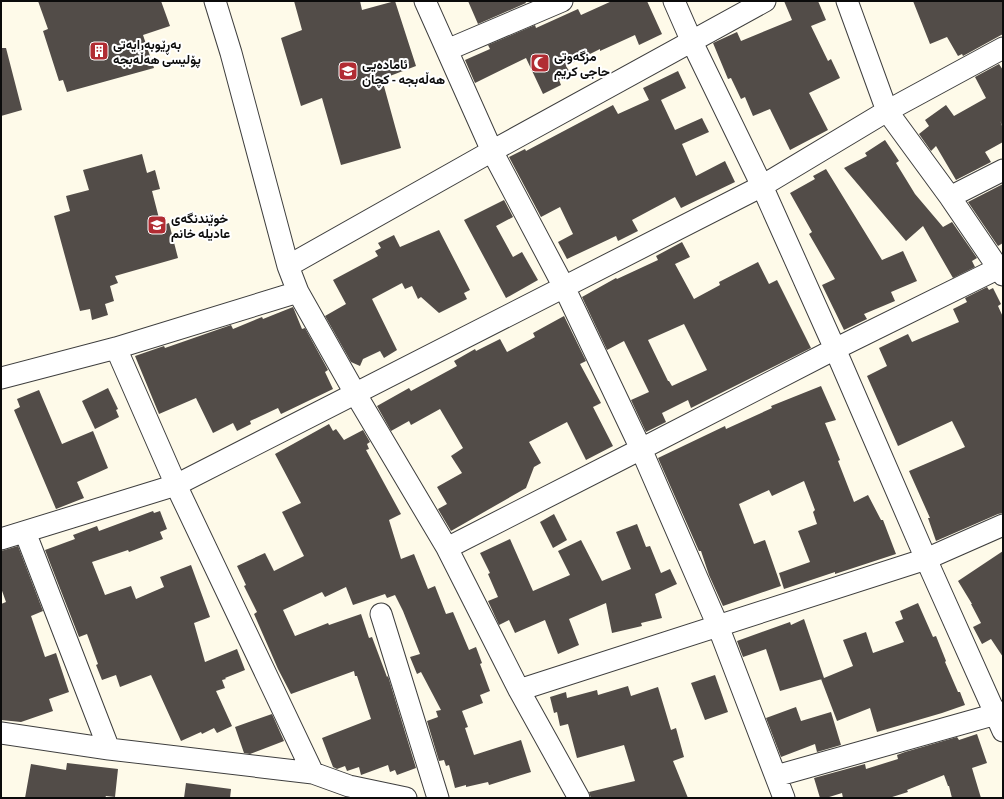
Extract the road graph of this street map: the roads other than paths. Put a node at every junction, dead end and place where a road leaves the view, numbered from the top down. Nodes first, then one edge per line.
1 (215, 1) edge
2 (425, 1) edge
3 (562, 1) edge
4 (674, 1) edge
5 (765, 1) edge
6 (847, 1) edge
7 (692, 42) junction
8 (1003, 48) edge
9 (447, 50) junction
10 (887, 111) junction
11 (492, 151) junction
12 (1003, 170) edge
13 (762, 186) junction
14 (950, 197) junction
15 (288, 266) junction
16 (1002, 270) edge
17 (564, 287) junction
18 (298, 292) junction
19 (116, 348) junction
20 (835, 349) junction
21 (1, 378) edge
22 (355, 393) junction
23 (642, 449) junction
24 (176, 485) junction
25 (1003, 525) edge
26 (25, 532) junction
27 (1, 540) edge
28 (446, 548) junction
29 (926, 559) junction
30 (380, 614) dead end
31 (718, 626) junction
32 (519, 690) junction
33 (1000, 719) edge
34 (1, 733) edge
35 (109, 749) junction
36 (313, 773) junction
37 (776, 776) junction
38 (348, 792) edge
39 (406, 798) edge
40 (438, 798) edge
41 (579, 798) edge
42 (784, 798) edge

1 - 15 street
2 - 9 street
3 - 9 street
4 - 7 street
5 - 7 street
6 - 10 street
7 - 11 street
7 - 13 street
8 - 10 street
9 - 11 street
10 - 13 street
10 - 14 street
11 - 15 street
11 - 17 street
12 - 14 street
13 - 17 street
13 - 20 street
14 - 16 street
15 - 18 street
16 - 20 street
17 - 22 street
17 - 23 street
18 - 19 street
18 - 22 street
19 - 21 street
19 - 24 street
20 - 23 street
20 - 29 street
22 - 24 street
22 - 28 street
23 - 28 street
23 - 31 street
24 - 26 street
24 - 36 street
25 - 29 street
26 - 27 street
26 - 35 street
28 - 32 street
29 - 31 street
29 - 33 street
30 - 40 street
31 - 32 street
31 - 37 street
32 - 41 street
33 - 37 street
34 - 35 street
35 - 36 street
36 - 38 street
37 - 42 street
38 - 39 street

